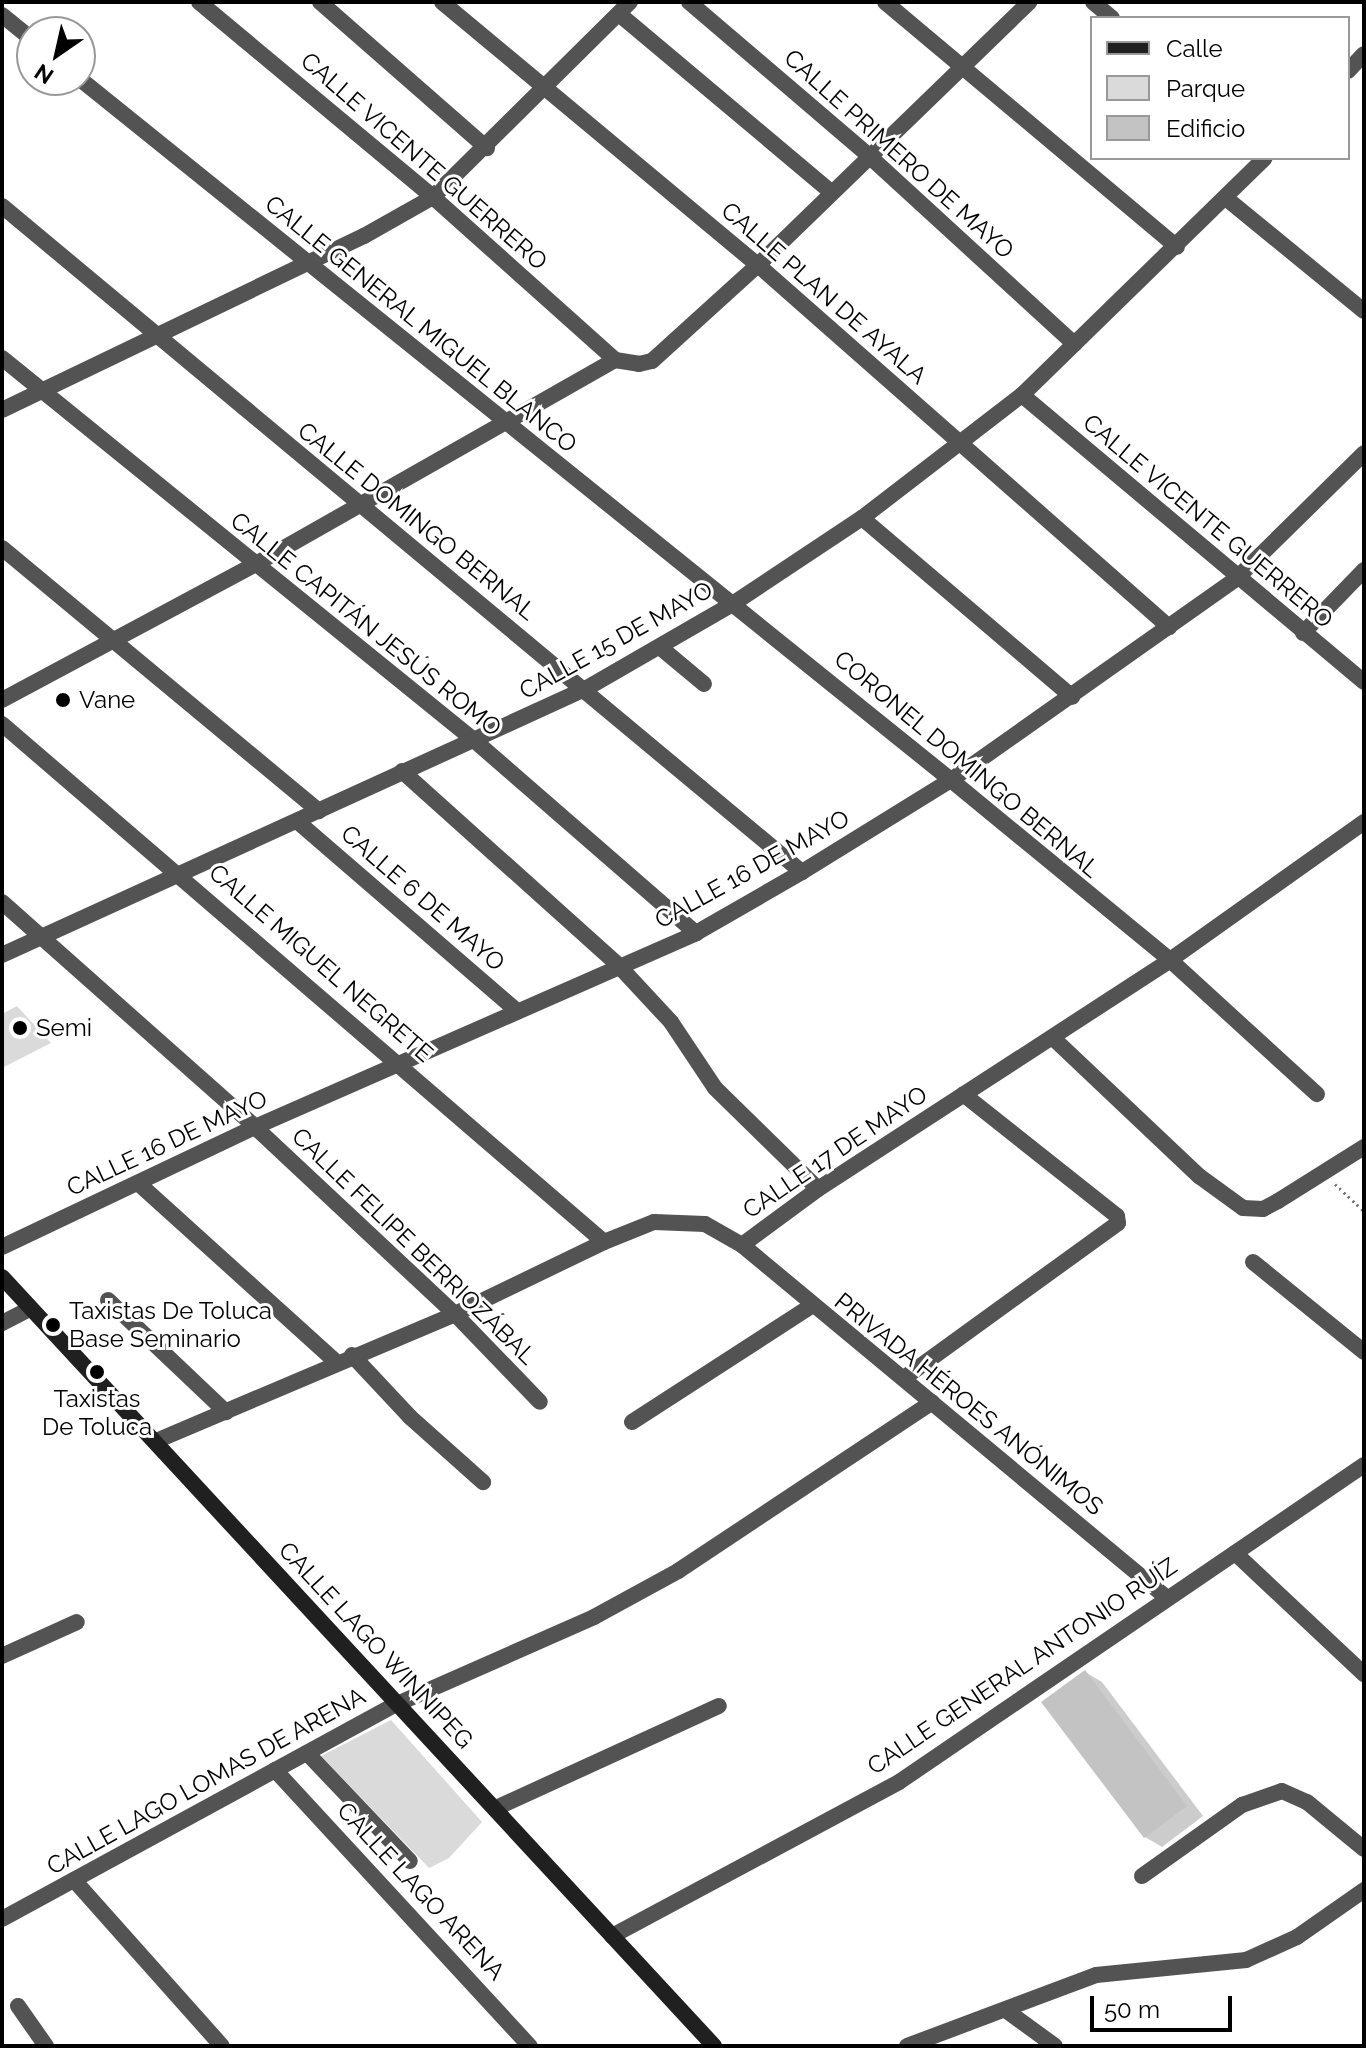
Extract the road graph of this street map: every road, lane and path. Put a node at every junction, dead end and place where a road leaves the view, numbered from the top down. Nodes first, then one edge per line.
1 (199, 2) edge
2 (320, 2) edge
3 (442, 2) edge
4 (689, 2) edge
5 (885, 2) edge
6 (1029, 2) edge
7 (1093, 2) edge
8 (624, 8) edge
9 (1110, 16) edge
10 (1364, 54) edge
11 (962, 66) junction
12 (1350, 69) edge
13 (548, 88) junction
14 (96, 92) edge
15 (487, 148) junction
16 (868, 155) junction
17 (1263, 160) edge
18 (830, 191) junction
19 (433, 197) junction
20 (1227, 199) junction
21 (2, 206) edge
22 (1177, 247) junction
23 (305, 263) junction
24 (758, 265) junction
25 (1364, 311) edge
26 (155, 336) junction
27 (1074, 344) junction
28 (2, 358) edge
29 (615, 360) junction
30 (41, 390) junction
31 (1022, 395) junction
32 (2, 410) edge
33 (504, 424) junction
34 (961, 444) junction
35 (1364, 453) edge
36 (358, 505) junction
37 (862, 518) junction
38 (2, 548) edge
39 (254, 565) junction
40 (1364, 570) edge
41 (1237, 578) junction
42 (734, 603) junction
43 (1169, 627) junction
44 (1303, 633) junction
45 (114, 641) junction
46 (661, 648) junction
47 (1364, 682) edge
48 (704, 684) dead end
49 (587, 688) junction
50 (1072, 697) junction
51 (2, 700) edge
52 (2, 724) edge
53 (475, 741) junction
54 (402, 771) junction
55 (951, 780) junction
56 (319, 811) junction
57 (298, 822) junction
58 (1364, 822) edge
59 (802, 872) junction
60 (181, 875) junction
61 (2, 902) edge
62 (696, 933) junction
63 (41, 937) junction
64 (2, 955) edge
65 (1170, 960) junction
66 (619, 966) junction
67 (517, 1011) junction
68 (1053, 1038) junction
69 (400, 1062) junction
70 (963, 1094) junction
71 (1317, 1094) dead end
72 (255, 1127) junction
73 (1364, 1147) edge
74 (1323, 1173) junction
75 (138, 1183) junction
76 (818, 1189) junction
77 (1364, 1211) edge
78 (604, 1242) junction
79 (742, 1245) junction
80 (2, 1247) edge
81 (1253, 1262) dead end
82 (2, 1277) edge
83 (108, 1300) dead end
84 (811, 1306) junction
85 (29, 1309) junction
86 (455, 1314) junction
87 (2, 1323) edge
88 (1364, 1352) edge
89 (344, 1358) junction
90 (904, 1378) junction
91 (540, 1402) dead end
92 (932, 1402) junction
93 (226, 1412) junction
94 (632, 1422) dead end
95 (156, 1441) junction
96 (1364, 1465) edge
97 (483, 1482) dead end
98 (1235, 1553) junction
99 (1167, 1598) junction
100 (77, 1622) dead end
101 (6, 1649) edge
102 (1364, 1674) edge
103 (397, 1704) junction
104 (719, 1706) dead end
105 (307, 1753) junction
106 (275, 1770) junction
107 (496, 1808) junction
108 (1364, 1849) edge
109 (410, 1861) dead end
110 (1142, 1876) dead end
111 (74, 1880) junction
112 (1364, 1890) edge
113 (2, 1919) edge
114 (612, 1936) junction
115 (18, 2006) dead end
116 (1007, 2011) junction
117 (46, 2046) edge
118 (222, 2046) edge
119 (530, 2046) edge
120 (714, 2046) edge
121 (907, 2046) edge
122 (1055, 2046) edge

1 - 19 street, CALLE VICENTE GUERRERO
2 - 15 street
3 - 13 street, CALLE PLAN DE AYALA
4 - 16 street, CALLE PRIMERO DE MAYO
5 - 11 street
6 - 11 street
7 - 9 street
8 - 13 street
8 - 18 street
10 - 12 street
11 - 16 street
11 - 22 street
13 - 15 street
13 - 24 street, CALLE PLAN DE AYALA
14 - 23 street, CALLE GENERAL MIGUEL BLANCO
15 - 19 street
16 - 18 street
16 - 27 street, CALLE PRIMERO DE MAYO
17 - 20 street, CALLE 15 DE MAYO
18 - 24 street
19 - 23 street
19 - 29 street, CALLE VICENTE GUERRERO
20 - 22 street, CALLE 15 DE MAYO
20 - 25 street
21 - 26 street, CALLE DOMINGO BERNAL
22 - 27 street, CALLE 15 DE MAYO
23 - 26 street
23 - 33 street, CALLE GENERAL MIGUEL BLANCO
24 - 29 street
24 - 34 street, CALLE PLAN DE AYALA
26 - 30 street
26 - 36 street, CALLE DOMINGO BERNAL
27 - 31 street, CALLE 15 DE MAYO
28 - 30 street, CALLE CAPITÁN JESÚS ROMO
29 - 33 street
30 - 32 street
30 - 39 street, CALLE CAPITÁN JESÚS ROMO
31 - 34 street, CALLE 15 DE MAYO
31 - 41 street, CALLE VICENTE GUERRERO
33 - 36 street
33 - 42 street, CALLE GENERAL MIGUEL BLANCO
34 - 37 street, CALLE 15 DE MAYO
34 - 43 street, CALLE PLAN DE AYALA
35 - 41 street, CALLE 16 DE MAYO
36 - 39 street
36 - 49 street, CALLE DOMINGO BERNAL
37 - 42 street, CALLE 15 DE MAYO
37 - 50 street
38 - 45 street
39 - 45 street
39 - 53 street, CALLE CAPITÁN JESÚS ROMO
40 - 44 street
41 - 43 street, CALLE 16 DE MAYO
41 - 44 street, CALLE VICENTE GUERRERO
42 - 46 street, CALLE 15 DE MAYO
42 - 55 street, CORONEL DOMINGO BERNAL
43 - 50 street, CALLE 16 DE MAYO
44 - 47 street, CALLE VICENTE GUERRERO
45 - 51 street
45 - 56 street
46 - 48 street
46 - 49 street, CALLE 15 DE MAYO
49 - 53 street, CALLE 15 DE MAYO
49 - 59 street, CALLE DOMINGO BERNAL
50 - 55 street, CALLE 16 DE MAYO
52 - 60 street, CALLE MIGUEL NEGRETE
53 - 54 street, CALLE 15 DE MAYO
53 - 62 street, CALLE CAPITÁN JESÚS ROMO
54 - 56 street, CALLE 15 DE MAYO
54 - 66 street
55 - 59 street, CALLE 16 DE MAYO
55 - 65 street, CORONEL DOMINGO BERNAL
56 - 57 street, CALLE 15 DE MAYO
57 - 60 street, CALLE 15 DE MAYO
57 - 67 street, CALLE 6 DE MAYO
58 - 65 street, CALLE 17 DE MAYO
59 - 62 street, CALLE 16 DE MAYO
60 - 63 street, CALLE 15 DE MAYO
60 - 69 street, CALLE MIGUEL NEGRETE
61 - 63 street, CALLE FELIPE BERRIOZÁBAL
62 - 66 street, CALLE 16 DE MAYO
63 - 64 street, CALLE 15 DE MAYO
63 - 72 street, CALLE FELIPE BERRIOZÁBAL
65 - 68 street, CALLE 17 DE MAYO
65 - 71 street, CORONEL DOMINGO BERNAL
66 - 67 street, CALLE 16 DE MAYO
66 - 76 street
67 - 69 street, CALLE 16 DE MAYO
68 - 70 street, CALLE 17 DE MAYO
68 - 74 street
69 - 72 street, CALLE 16 DE MAYO
69 - 78 street, CALLE MIGUEL NEGRETE
70 - 76 street, CALLE 17 DE MAYO
70 - 90 street
72 - 75 street, CALLE 16 DE MAYO
72 - 86 street, CALLE FELIPE BERRIOZÁBAL
73 - 74 street
74 - 77 path
75 - 80 street, CALLE 16 DE MAYO
75 - 89 street
76 - 79 street, CALLE 17 DE MAYO
78 - 79 street, CALLE 17 DE MAYO
78 - 86 street, CALLE 17 DE MAYO
79 - 84 street, PRIVADA HÉROES ANÓNIMOS
81 - 88 street
82 - 85 main road, CALLE LAGO WINNIPEG
83 - 93 street
84 - 90 street, PRIVADA HÉROES ANÓNIMOS
84 - 94 street
85 - 87 street
85 - 95 main road, CALLE LAGO WINNIPEG
86 - 89 street, CALLE 17 DE MAYO
86 - 91 street, CALLE FELIPE BERRIOZÁBAL
89 - 93 street, CALLE 17 DE MAYO
89 - 97 street
90 - 92 street, PRIVADA HÉROES ANÓNIMOS
92 - 99 street, PRIVADA HÉROES ANÓNIMOS
92 - 103 street, CALLE LAGO LOMAS DE ARENA
93 - 95 street, CALLE 17 DE MAYO
95 - 103 main road, CALLE LAGO WINNIPEG
96 - 98 street, CALLE GENERAL ANTONIO RUÍZ
98 - 99 street, CALLE GENERAL ANTONIO RUÍZ
98 - 102 street
99 - 114 street, CALLE GENERAL ANTONIO RUÍZ
100 - 101 street
103 - 105 street, CALLE LAGO LOMAS DE ARENA
103 - 107 main road, CALLE LAGO WINNIPEG
104 - 107 street
105 - 106 street, CALLE LAGO LOMAS DE ARENA
105 - 109 street
106 - 111 street, CALLE LAGO LOMAS DE ARENA
106 - 119 street, CALLE LAGO ARENA
107 - 114 main road, CALLE LAGO WINNIPEG
108 - 110 street
111 - 113 street, CALLE LAGO LOMAS DE ARENA
111 - 118 street
112 - 116 street
114 - 120 main road, CALLE LAGO WINNIPEG
115 - 117 street
116 - 121 street
116 - 122 street

